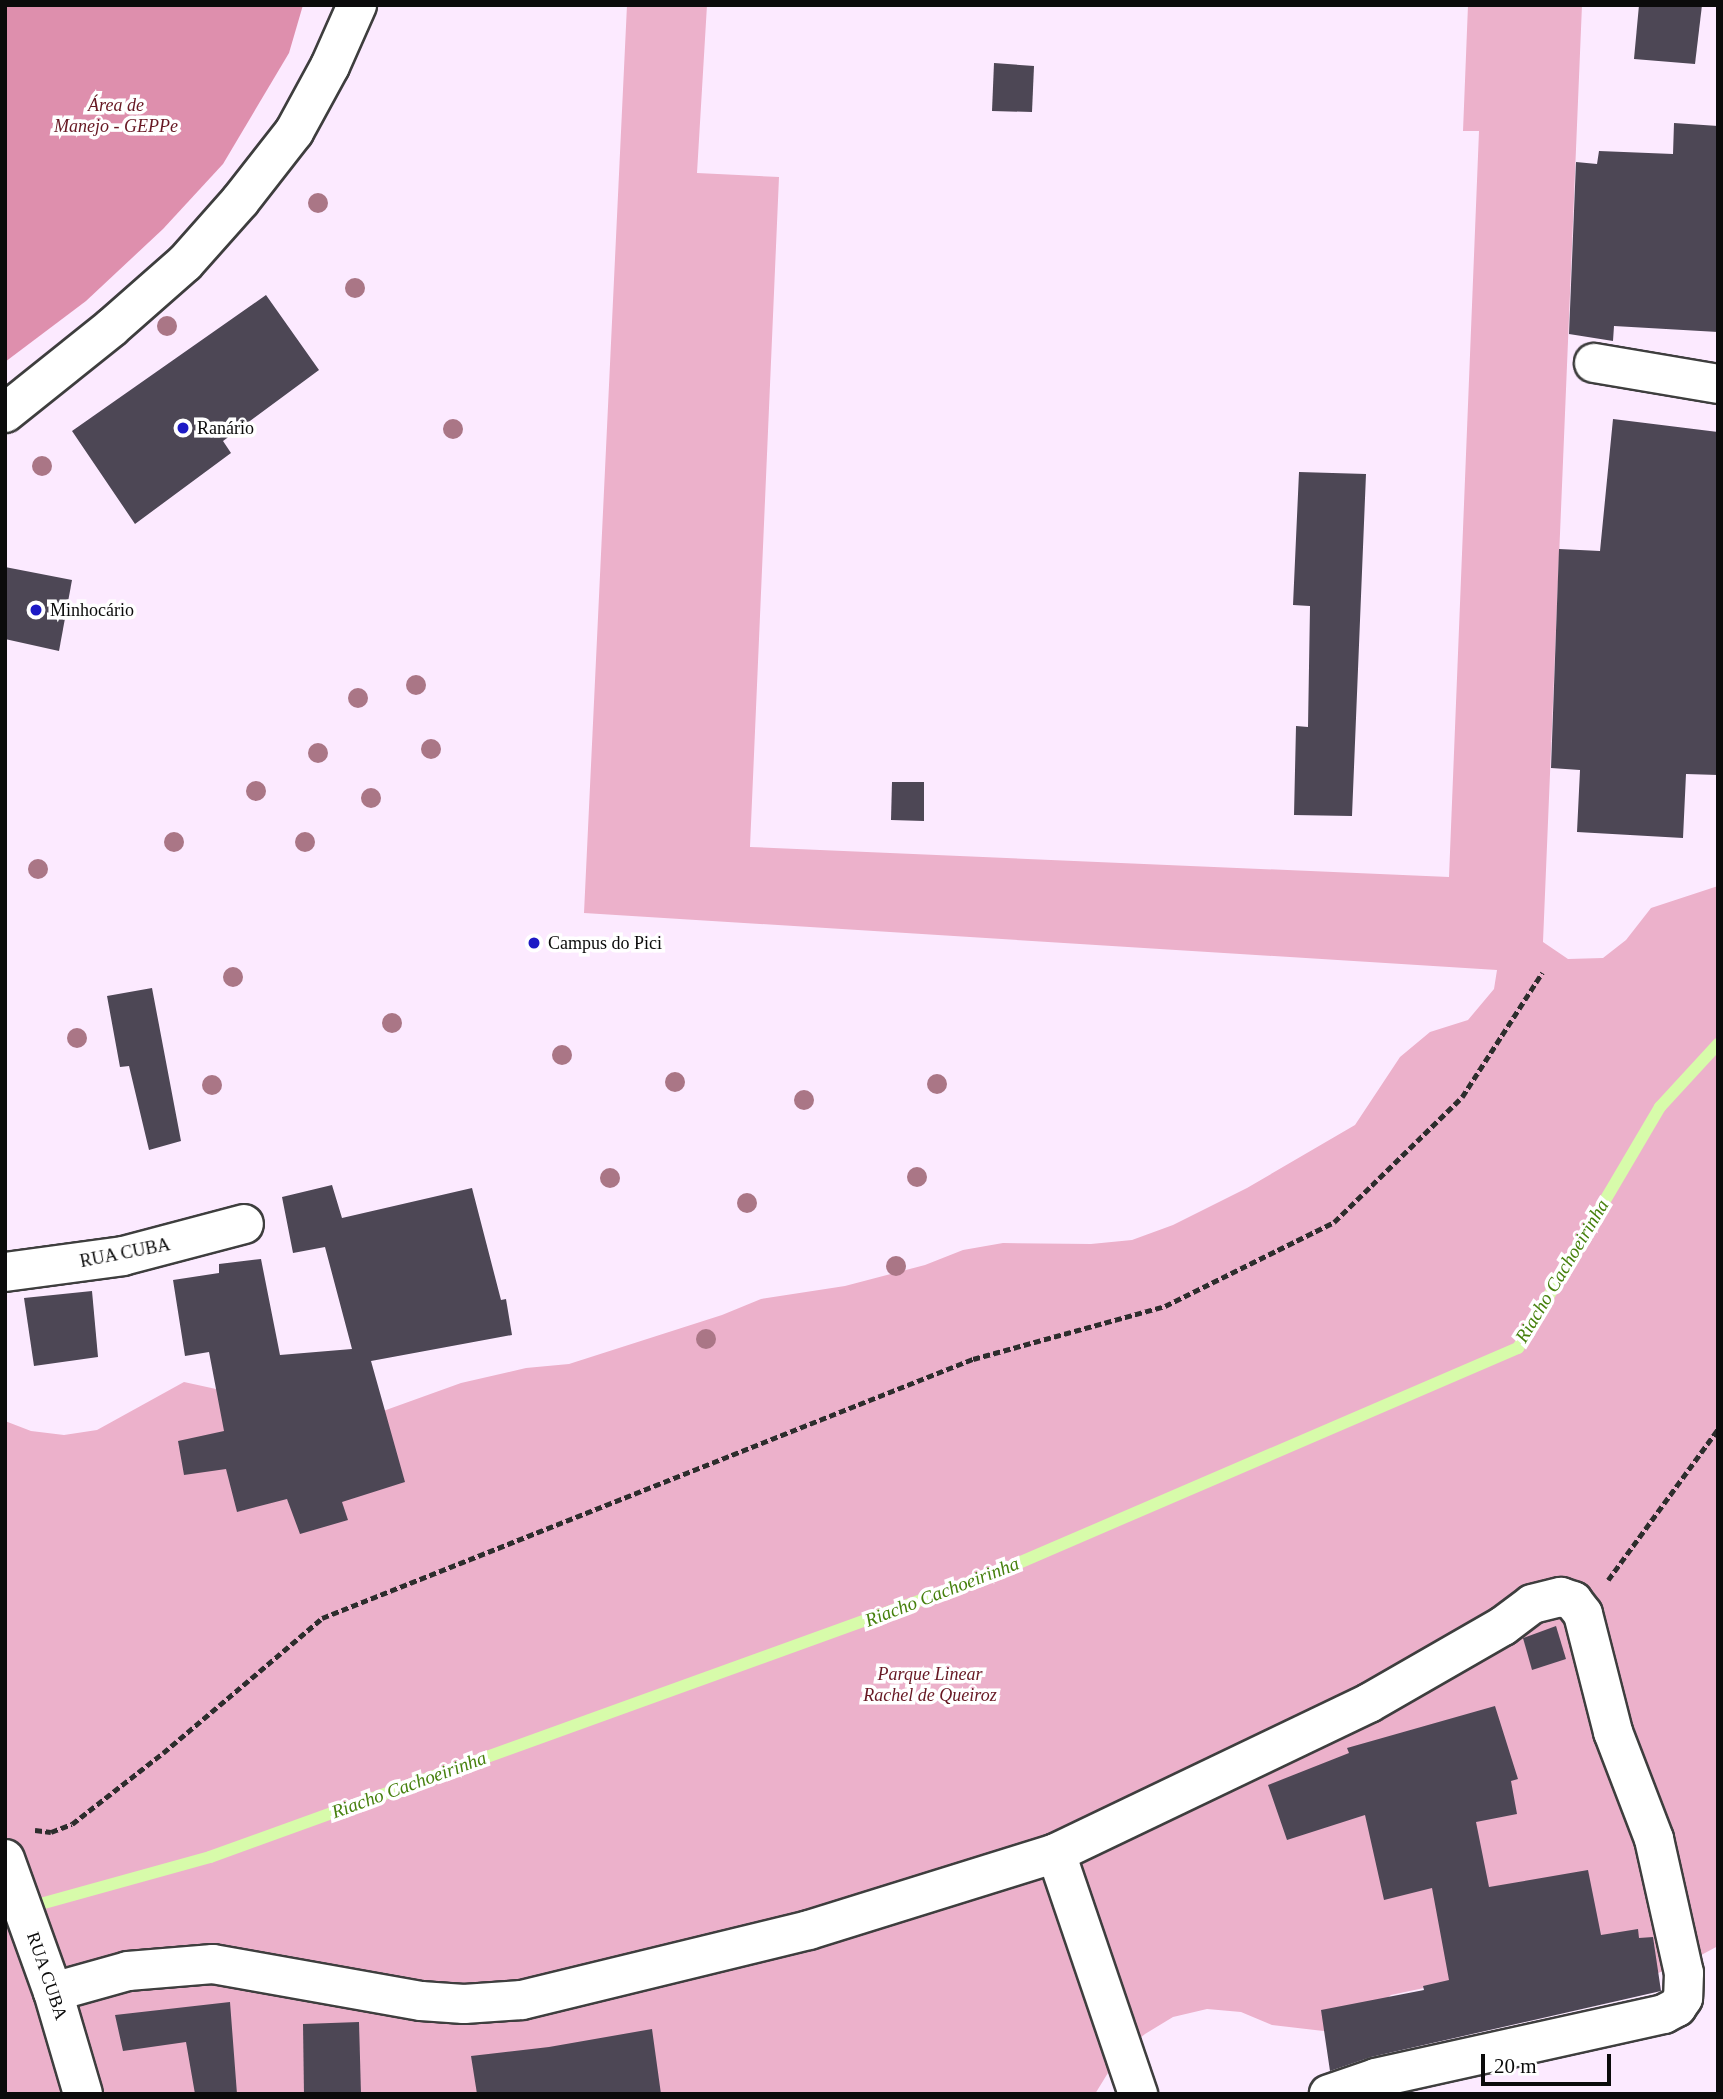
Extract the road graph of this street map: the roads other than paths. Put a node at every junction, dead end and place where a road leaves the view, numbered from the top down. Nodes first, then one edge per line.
1 (357, 5) edge
2 (1594, 363) dead end
3 (1718, 384) edge
4 (5, 413) edge
5 (244, 1224) dead end
6 (5, 1272) edge
7 (1056, 1853) junction
8 (5, 1859) edge
9 (49, 1980) junction
10 (83, 2094) edge
11 (1138, 2094) edge
12 (1329, 2094) edge

1 - 4 street
2 - 3 street
5 - 6 street, RUA CUBA
7 - 9 street
7 - 11 street
7 - 12 street
8 - 9 street, RUA CUBA
9 - 10 street, RUA CUBA

